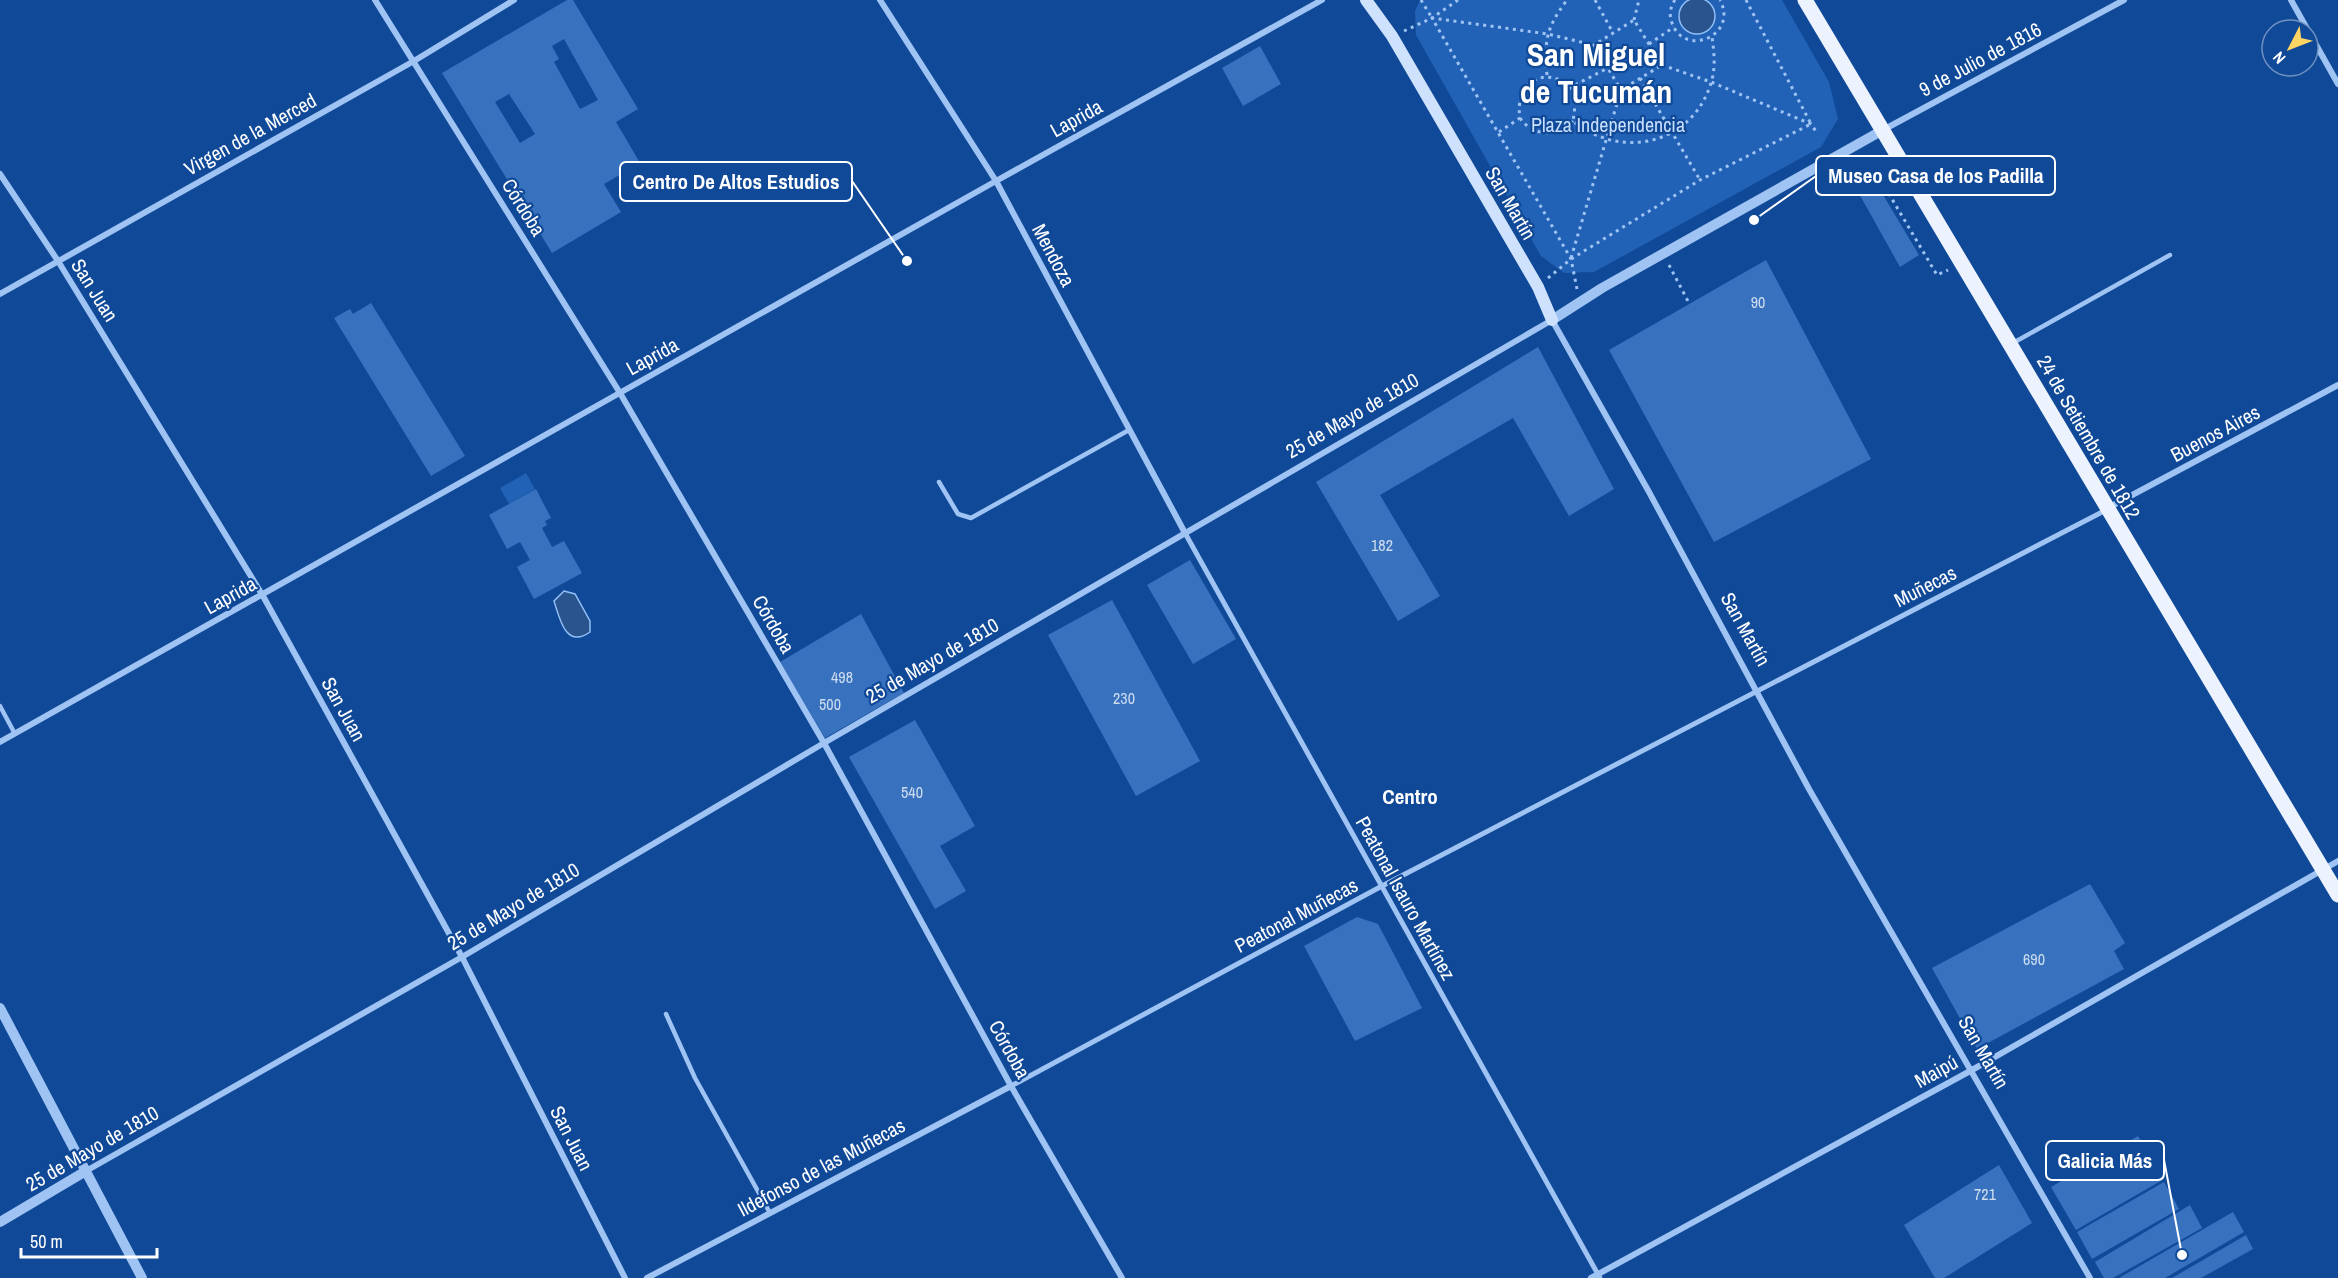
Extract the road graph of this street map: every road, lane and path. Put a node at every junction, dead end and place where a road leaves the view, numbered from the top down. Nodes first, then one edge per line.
1 (375, 0) edge
2 (514, 0) edge
3 (880, 0) edge
4 (1322, 0) edge
5 (1366, 0) edge
6 (1421, 0) edge
7 (1458, 0) edge
8 (1567, 0) edge
9 (1595, 0) edge
10 (1639, 0) edge
11 (1675, 0) edge
12 (1746, 0) edge
13 (1805, 0) edge
14 (2124, 0) edge
15 (2292, 0) edge
16 (1722, 1) edge
17 (1432, 18) junction
18 (1634, 20) junction
19 (1674, 27) junction
20 (1613, 33) junction
21 (1548, 34) junction
22 (1392, 36) junction
23 (1712, 37) junction
24 (1649, 44) junction
25 (1594, 45) junction
26 (414, 62) junction
27 (1662, 65) junction
28 (1608, 68) junction
29 (1547, 75) junction
30 (1640, 78) junction
31 (1712, 82) junction
32 (2338, 84) edge
33 (1571, 87) junction
34 (1621, 90) junction
35 (1520, 118) junction
36 (1573, 121) junction
37 (1811, 124) junction
38 (1883, 130) junction
39 (1499, 132) junction
40 (1672, 133) junction
41 (1817, 134) dead end
42 (1605, 140) junction
43 (1856, 170) dead end
44 (0, 174) edge
45 (1700, 180) junction
46 (996, 181) junction
47 (1663, 254) junction
48 (2170, 255) dead end
49 (1571, 259) junction
50 (58, 261) junction
51 (1964, 263) junction
52 (1538, 287) junction
53 (0, 294) edge
54 (1579, 303) junction
55 (1689, 303) dead end
56 (1552, 320) junction
57 (2010, 344) junction
58 (2338, 386) edge
59 (620, 393) junction
60 (1130, 430) junction
61 (939, 482) dead end
62 (2107, 509) junction
63 (1185, 533) junction
64 (263, 596) junction
65 (1757, 690) junction
66 (0, 706) edge
67 (15, 734) junction
68 (0, 742) edge
69 (824, 743) junction
70 (2338, 861) edge
71 (2324, 870) junction
72 (1382, 886) junction
73 (2338, 895) edge
74 (462, 957) junction
75 (0, 1008) edge
76 (666, 1014) dead end
77 (1972, 1070) junction
78 (1011, 1086) junction
79 (86, 1172) junction
80 (770, 1213) junction
81 (0, 1222) edge
82 (1599, 1276) edge
83 (142, 1278) edge
84 (625, 1278) edge
85 (647, 1278) edge
86 (1122, 1278) edge
87 (1591, 1278) edge
88 (2090, 1278) edge

1 - 26 street, Córdoba
2 - 26 street, Virgen de la Merced
3 - 46 street, Mendoza
4 - 46 street, Laprida
5 - 22 main road, San Martín
6 - 17 path
7 - 17 path
8 - 21 path
9 - 20 path
10 - 18 path
11 - 19 path
12 - 37 path
13 - 38 main road, 24 de Setiembre de 1812
14 - 38 street, 9 de Julio de 1816
15 - 32 street
16 - 23 path
17 - 21 path
17 - 22 path
17 - 39 path
18 - 20 path
18 - 24 path
19 - 23 path
19 - 24 path
20 - 25 path
21 - 25 path
21 - 29 path
22 - 52 main road, San Martín
23 - 31 path
24 - 27 path
25 - 28 path
26 - 50 street, Virgen de la Merced
26 - 59 street, Córdoba
27 - 30 path
27 - 31 path
28 - 33 path
28 - 34 path
29 - 33 path
29 - 35 path
30 - 34 path
30 - 40 path
31 - 37 path
31 - 40 path
33 - 36 path
34 - 42 path
35 - 36 path
35 - 39 path
36 - 42 path
37 - 41 path
37 - 45 path
38 - 47 street, 25 de Mayo de 1810
38 - 51 main road, 24 de Setiembre de 1812
39 - 49 path
40 - 42 path
40 - 45 path
42 - 49 path
43 - 51 path
44 - 50 street, San Juan
45 - 49 path
46 - 59 street, Laprida
46 - 60 street, Mendoza
47 - 54 street, 25 de Mayo de 1810
47 - 55 path
48 - 57 lane
49 - 52 path
49 - 54 path
50 - 53 street, Virgen de la Merced
50 - 64 street, San Juan
51 - 57 main road, 24 de Setiembre de 1812
52 - 56 main road, San Martín
54 - 56 street, 25 de Mayo de 1810
56 - 63 street, 25 de Mayo de 1810
56 - 65 street, San Martín
57 - 62 main road, 24 de Setiembre de 1812
58 - 62 street, Buenos Aires
59 - 64 street, Laprida
59 - 69 street, Córdoba
60 - 61 lane
60 - 63 street, Mendoza
62 - 65 street, Muñecas
62 - 71 main road, 24 de Setiembre de 1812
63 - 69 street, 25 de Mayo de 1810
63 - 72 street, Peatonal Isauro Martínez
64 - 67 street, Laprida
64 - 74 street, San Juan
65 - 72 street, Peatonal Muñecas
65 - 77 street, San Martín
66 - 67 lane
67 - 68 street, Laprida
69 - 74 street, 25 de Mayo de 1810
69 - 78 street, Córdoba
70 - 71 street, Maipú
71 - 73 main road, 24 de Setiembre de 1812
71 - 77 street, Maipú
72 - 78 street, Peatonal Muñecas
72 - 82 street, Peatonal Isauro Martínez
74 - 79 street, 25 de Mayo de 1810
74 - 84 street, San Juan
75 - 79 street
76 - 80 lane
77 - 82 street, Maipú
77 - 88 street, San Martín
78 - 80 street, Ildefonso de las Muñecas
78 - 86 street, Córdoba
79 - 81 street, 25 de Mayo de 1810
79 - 83 street
80 - 85 street, Ildefonso de las Muñecas
82 - 87 street, Maipú

